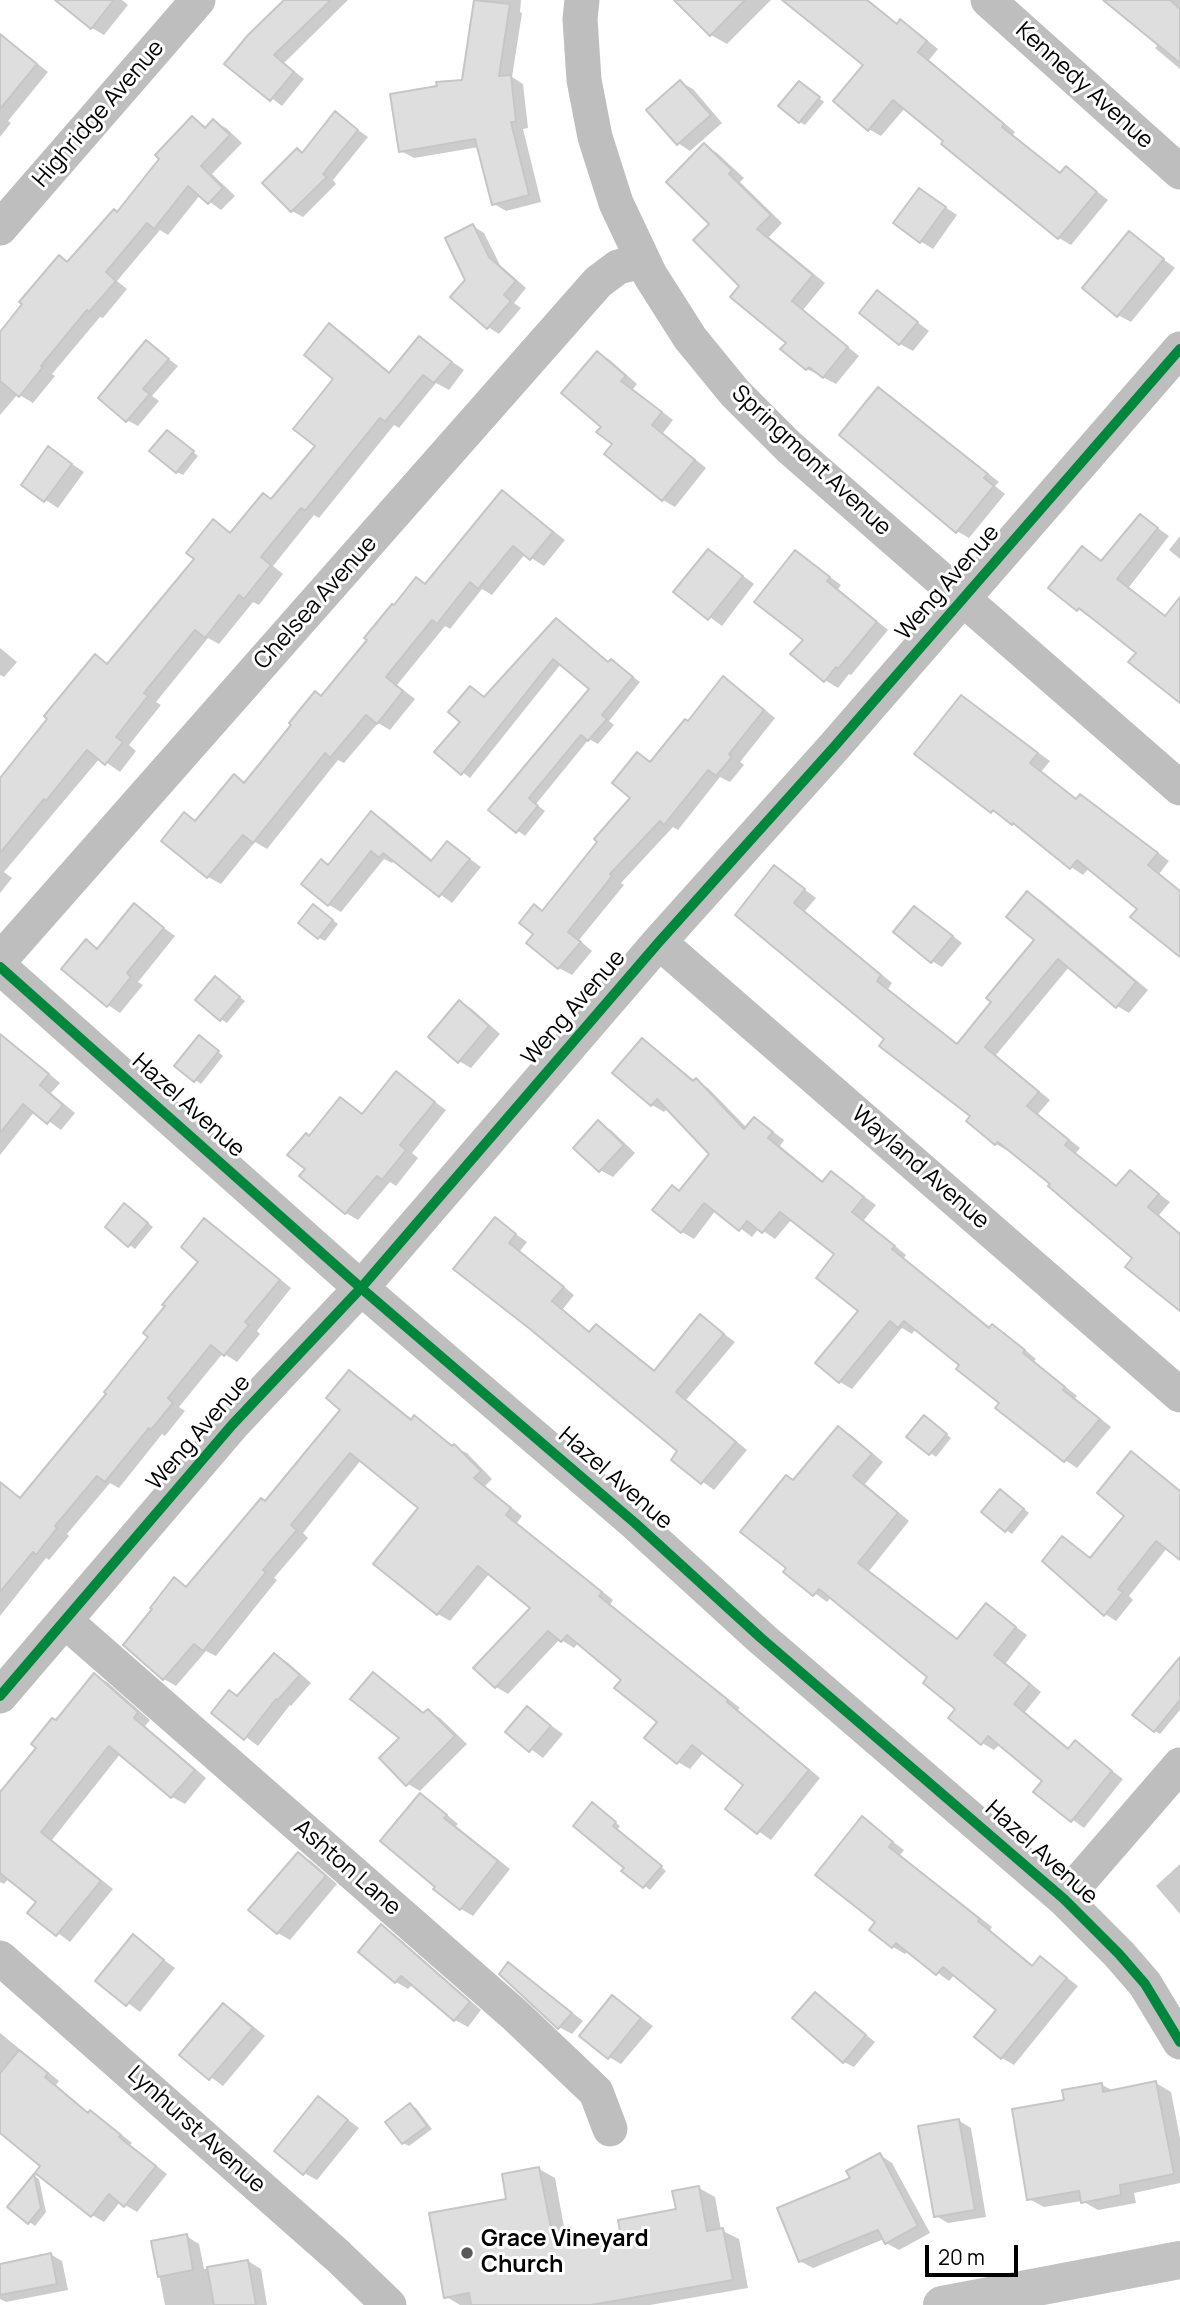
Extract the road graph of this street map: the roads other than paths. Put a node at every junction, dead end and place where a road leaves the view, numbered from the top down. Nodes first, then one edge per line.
1 (198, 0) edge
2 (582, 0) edge
3 (988, 0) edge
4 (1180, 172) edge
5 (0, 228) edge
6 (642, 261) junction
7 (1180, 349) edge
8 (963, 598) junction
9 (1180, 788) edge
10 (659, 942) junction
11 (0, 960) edge
12 (0, 967) edge
13 (361, 1287) junction
14 (1180, 1395) edge
15 (65, 1621) junction
16 (0, 1696) edge
17 (1180, 1765) edge
18 (1064, 1899) junction
19 (0, 1958) edge
20 (1180, 2042) edge
21 (610, 2129) dead end
22 (1180, 2260) edge
23 (389, 2305) edge
24 (942, 2305) edge

1 - 5 street, Highridge Avenue
2 - 6 street, Springmont Avenue
3 - 4 street, Kennedy Avenue
6 - 8 street, Springmont Avenue
6 - 11 street, Chelsea Avenue
7 - 8 street, Weng Avenue
8 - 9 street, Springmont Avenue
8 - 10 street, Weng Avenue
10 - 13 street, Weng Avenue
10 - 14 street, Wayland Avenue
12 - 13 street, Hazel Avenue
13 - 15 street, Weng Avenue
13 - 18 street, Hazel Avenue
15 - 16 street, Weng Avenue
15 - 21 street, Ashton Lane
17 - 18 street
18 - 20 street, Hazel Avenue
19 - 23 street, Lynhurst Avenue
22 - 24 street

